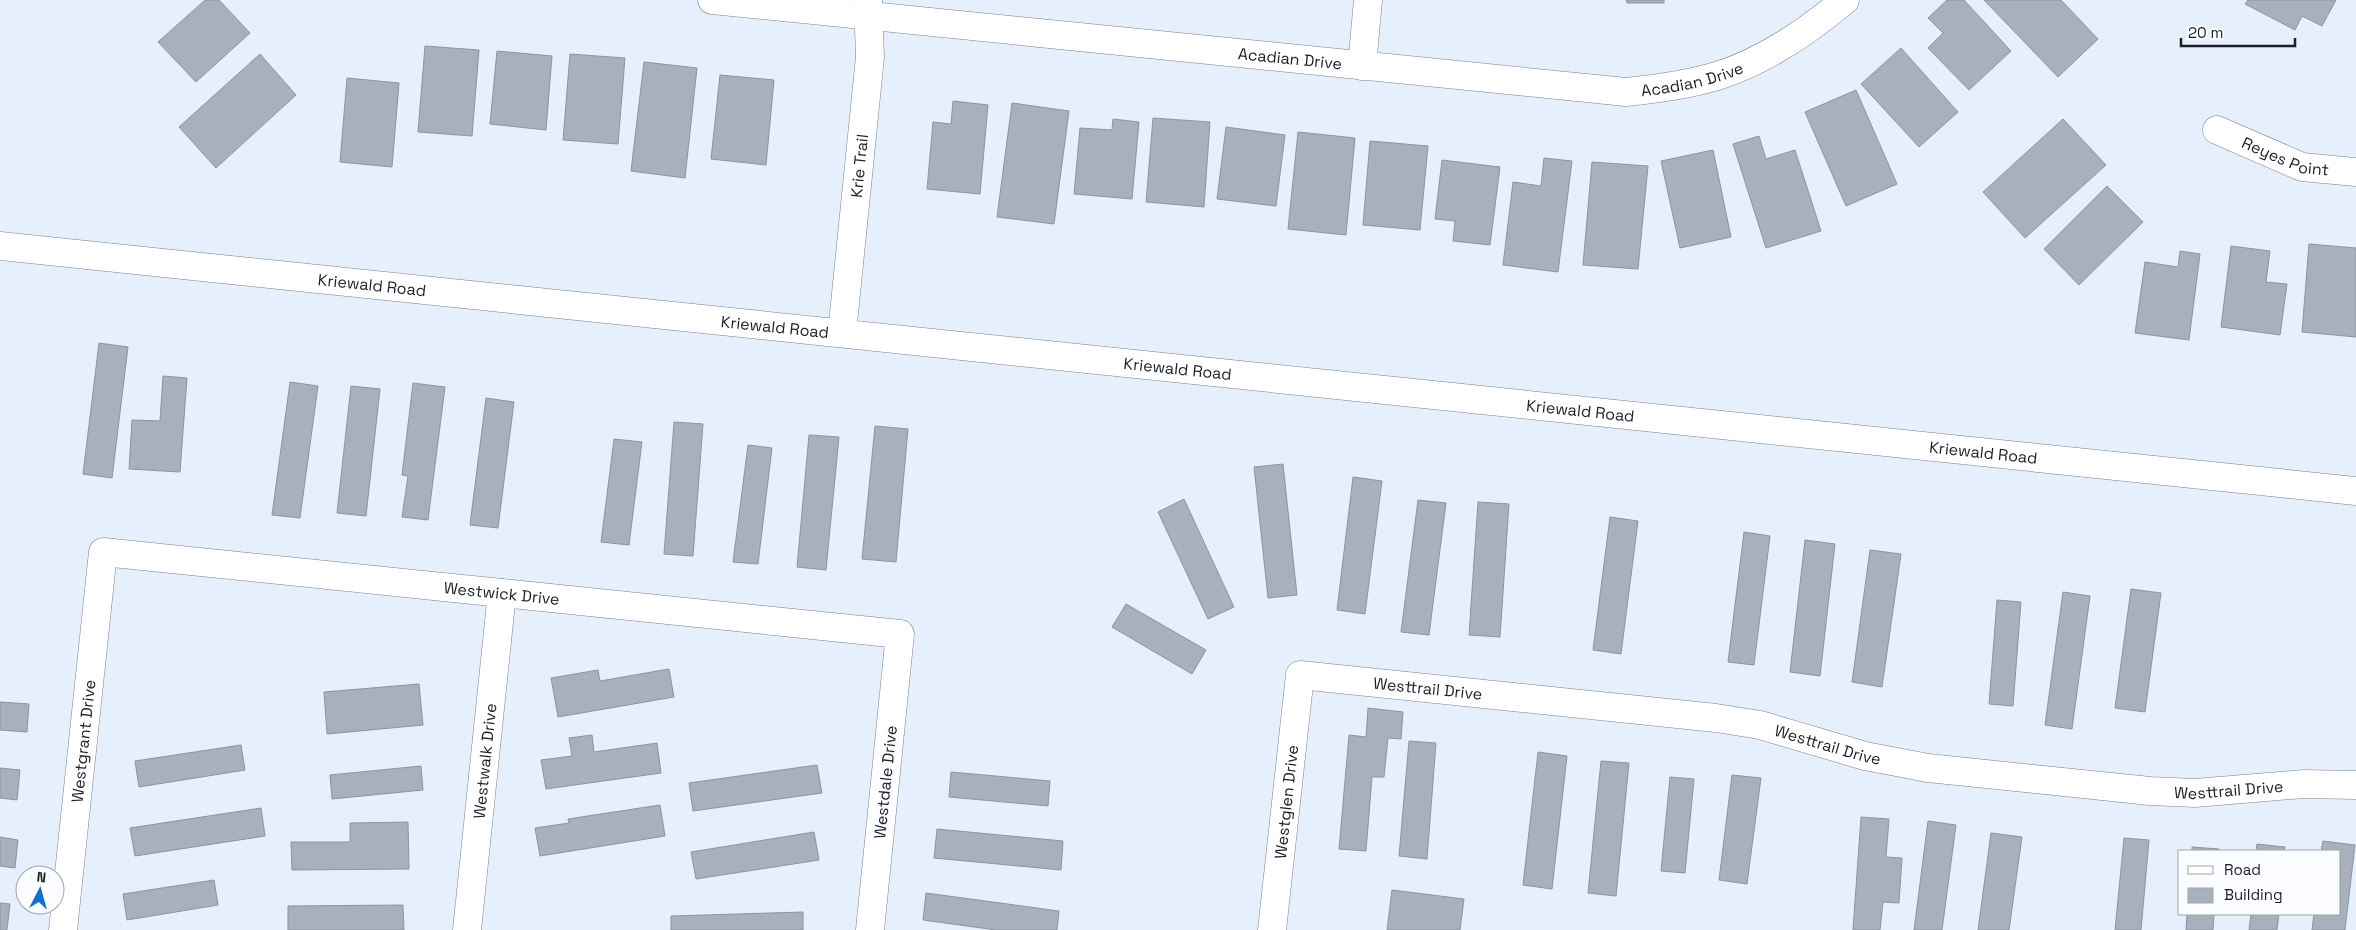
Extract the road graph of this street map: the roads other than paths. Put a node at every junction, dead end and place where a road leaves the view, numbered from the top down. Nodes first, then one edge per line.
1 (712, 0) edge
2 (1368, 0) edge
3 (1845, 0) edge
4 (868, 7) edge
5 (1362, 66) junction
6 (2217, 130) dead end
7 (2356, 172) edge
8 (0, 246) edge
9 (842, 333) junction
10 (2356, 491) edge
11 (103, 552) joint
12 (502, 593) junction
13 (900, 634) joint
14 (1300, 675) joint
15 (2356, 785) edge
16 (63, 930) edge
17 (467, 930) edge
18 (870, 930) edge
19 (1272, 930) edge

1 - 4 street, Acadian Drive
2 - 5 street
3 - 5 street, Acadian Drive
4 - 5 street, Acadian Drive
4 - 9 street, Krie Trail
6 - 7 street, Reyes Point
8 - 9 street, Kriewald Road
9 - 10 street, Kriewald Road
11 - 12 street, Westwick Drive
11 - 16 street, Westgrant Drive
12 - 13 street, Westwick Drive
12 - 17 street, Westwalk Drive
13 - 18 street, Westdale Drive
14 - 15 street, Westtrail Drive
14 - 19 street, Westglen Drive

